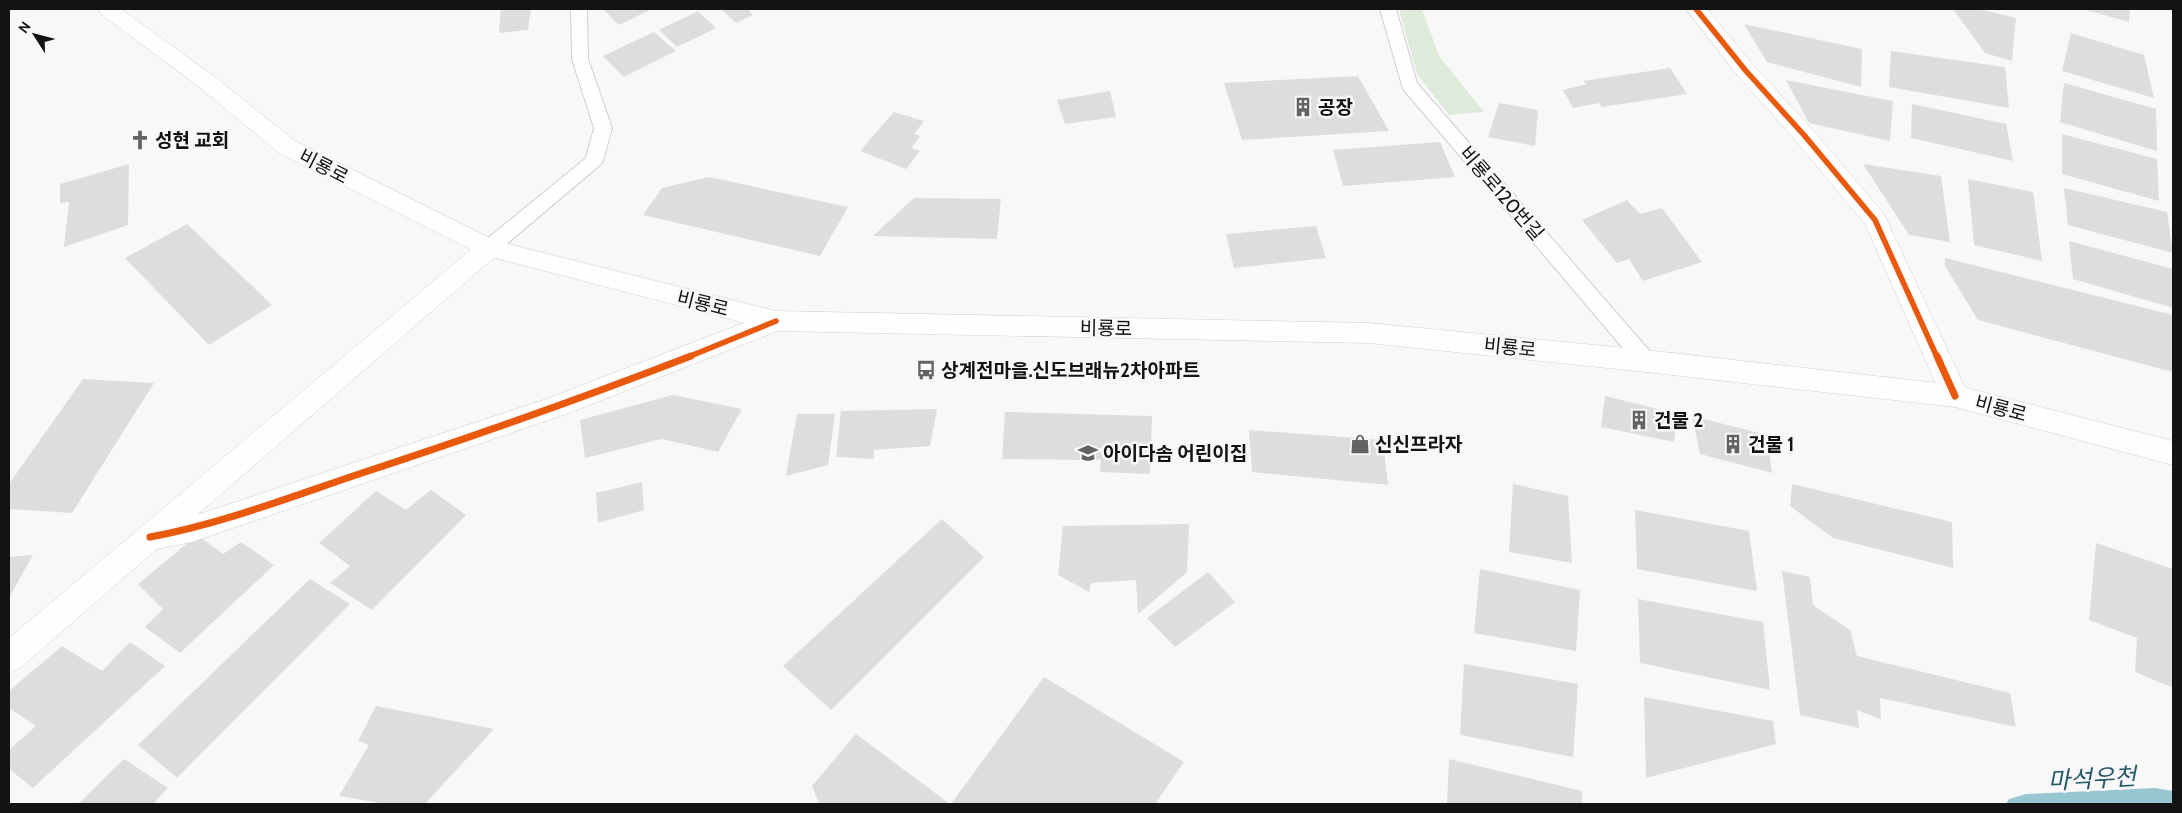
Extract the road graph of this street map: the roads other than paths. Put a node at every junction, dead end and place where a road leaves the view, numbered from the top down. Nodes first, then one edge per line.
1 (108, 9) edge
2 (578, 9) edge
3 (1388, 9) edge
4 (1696, 9) edge
5 (489, 248) junction
6 (776, 321) junction
7 (1646, 361) junction
8 (1955, 396) junction
9 (2173, 453) edge
10 (150, 537) junction
11 (9, 658) edge

1 - 5 main road, 비룡로
2 - 5 lane
3 - 7 lane, 비룡로120번길
4 - 8 main road
5 - 6 main road, 비룡로
5 - 10 main road
6 - 7 main road, 비룡로
6 - 10 main road
7 - 8 main road, 비룡로
8 - 9 main road, 비룡로
10 - 11 main road

